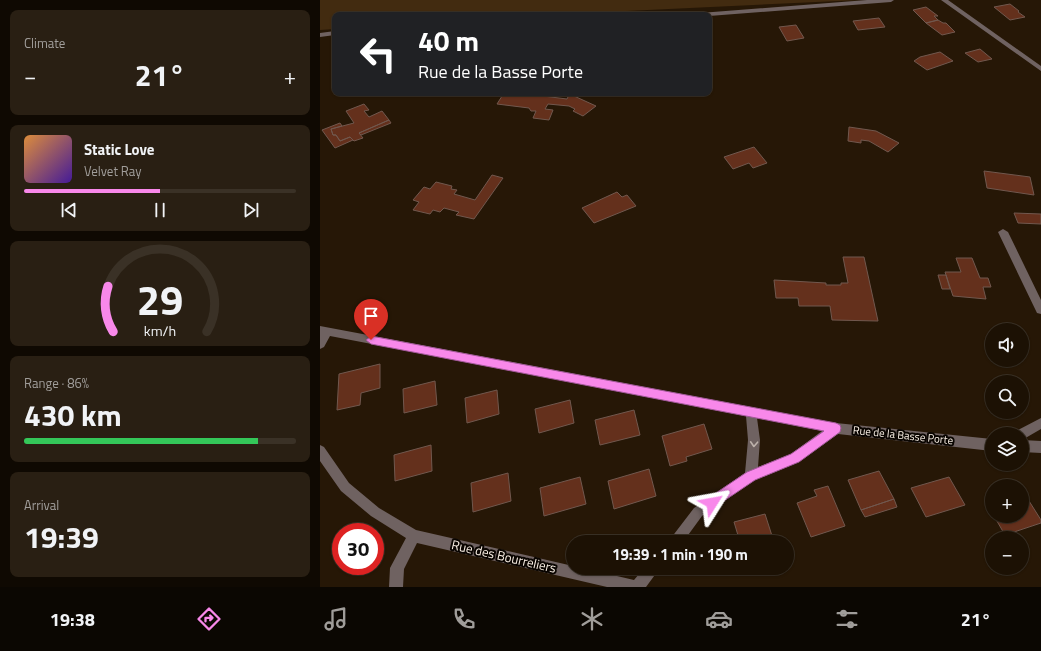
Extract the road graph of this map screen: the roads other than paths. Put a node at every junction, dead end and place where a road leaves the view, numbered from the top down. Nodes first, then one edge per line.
1 (892, 0) edge
2 (944, 0) edge
3 (712, 14) edge
4 (332, 33) edge
5 (320, 35) edge
6 (1041, 69) edge
7 (1004, 232) dead end
8 (1041, 310) edge
9 (324, 331) edge
10 (320, 344) edge
11 (752, 412) junction
12 (1041, 423) edge
13 (836, 428) junction
14 (1029, 430) edge
15 (985, 444) edge
16 (1029, 446) edge
17 (1041, 447) edge
18 (320, 451) edge
19 (751, 476) junction
20 (680, 535) edge
21 (414, 536) junction
22 (647, 575) edge
23 (396, 587) edge
24 (637, 587) edge

1 - 3 street
2 - 6 street
4 - 5 street
7 - 8 street
9 - 10 street
9 - 11 street, Rue de la Basse Porte
11 - 13 street, Rue de la Basse Porte
11 -> 19 street
12 - 14 street
13 - 15 street, Rue de la Basse Porte
13 - 19 street
16 - 17 street
18 - 21 street, Rue des Bourreliers
19 - 20 street
21 - 23 street
21 - 24 street, Rue des Bourreliers
22 - 24 street, Rue des Bourreliers

